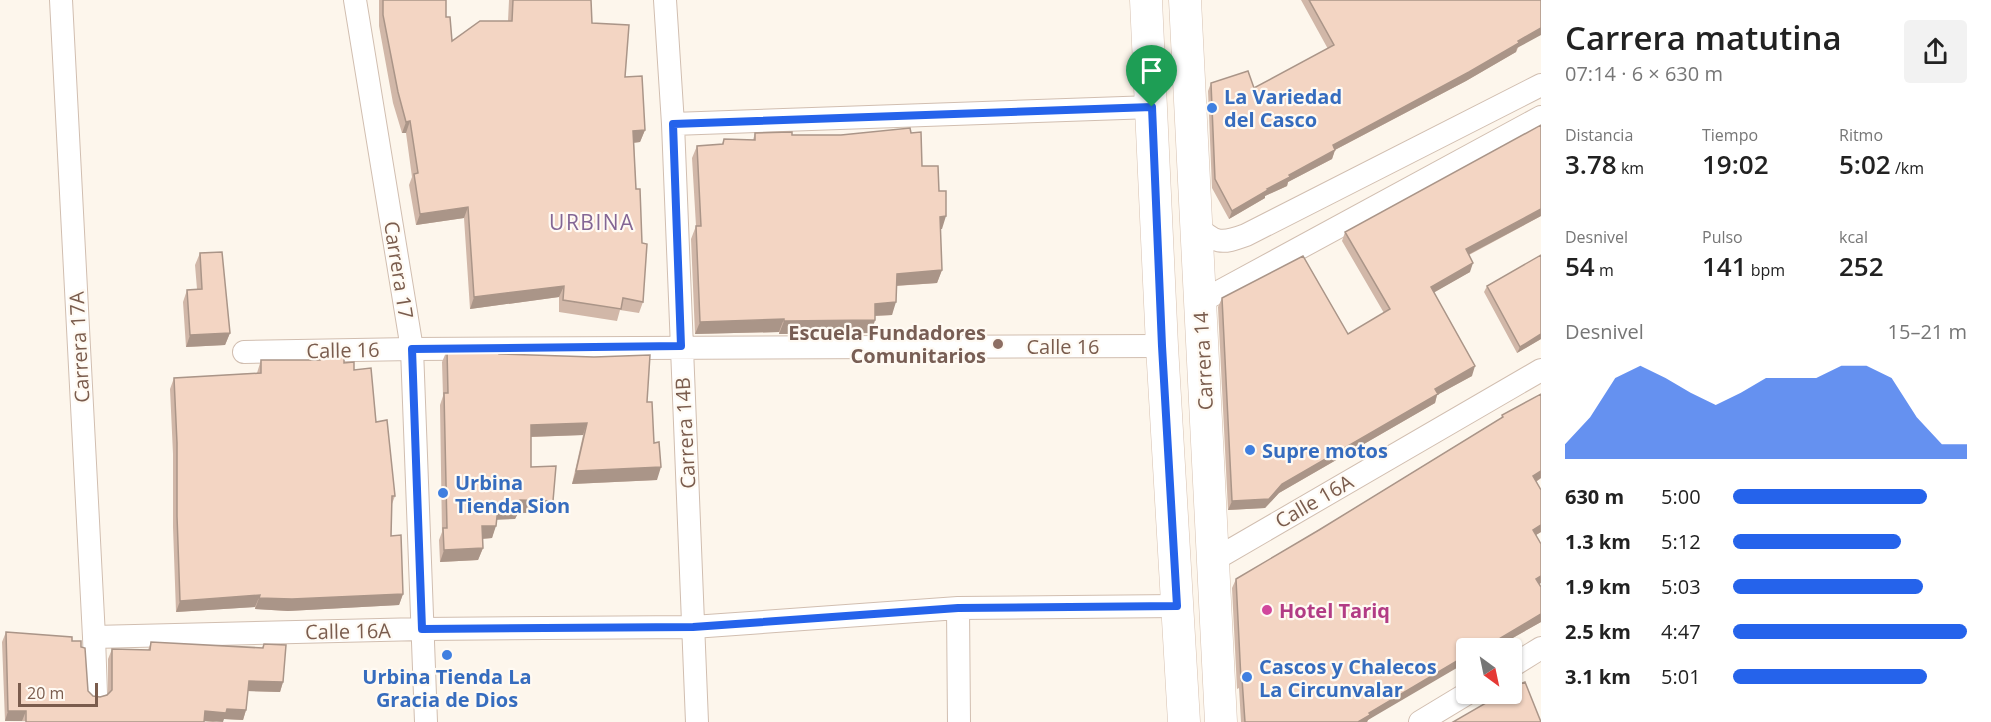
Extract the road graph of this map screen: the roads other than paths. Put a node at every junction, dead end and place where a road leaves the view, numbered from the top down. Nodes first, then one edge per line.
1 (61, 0) edge
2 (355, 0) edge
3 (665, 0) edge
4 (1146, 0) edge
5 (1185, 0) edge
6 (1541, 85) edge
7 (1152, 107) junction
8 (1541, 117) edge
9 (673, 124) junction
10 (1196, 225) junction
11 (1200, 302) junction
12 (681, 346) junction
13 (1162, 346) junction
14 (412, 349) junction
15 (244, 352) dead end
16 (1541, 370) edge
17 (1212, 561) junction
18 (1177, 606) junction
19 (958, 608) junction
20 (693, 627) junction
21 (422, 629) junction
22 (94, 637) junction
23 (1541, 648) edge
24 (1522, 660) edge
25 (96, 694) edge
26 (1456, 700) edge
27 (426, 722) edge
28 (697, 722) edge
29 (959, 722) edge
30 (1184, 722) edge
31 (1221, 722) edge
32 (1420, 722) edge

1 - 22 street, Carrera 17A
2 - 14 street, Carrera 17
3 - 9 street, Carrera 14B
4 - 7 main road, Carrera 14
5 - 10 main road, Carrera 14
6 - 10 street
7 - 9 street
7 - 13 main road, Carrera 14
8 - 11 street
9 - 12 street, Carrera 14B
10 - 11 main road, Carrera 14
11 - 17 main road, Carrera 14
12 - 13 street, Calle 16
12 - 14 street, Calle 16
12 - 20 street, Carrera 14B
13 - 18 main road, Carrera 14
14 - 15 street, Calle 16
14 - 21 street, Carrera 17
16 - 17 street, Calle 16A
17 - 31 main road, Carrera 14
18 - 19 street, Calle 16A
18 - 30 main road, Carrera 14
19 - 20 street, Calle 16A
19 - 29 street
20 - 21 street, Calle 16A
20 - 28 street, Carrera 14B
21 - 22 street, Calle 16A
21 - 27 street, Carrera 17
22 - 25 street, Carrera 17A
23 - 24 street
26 - 32 street

